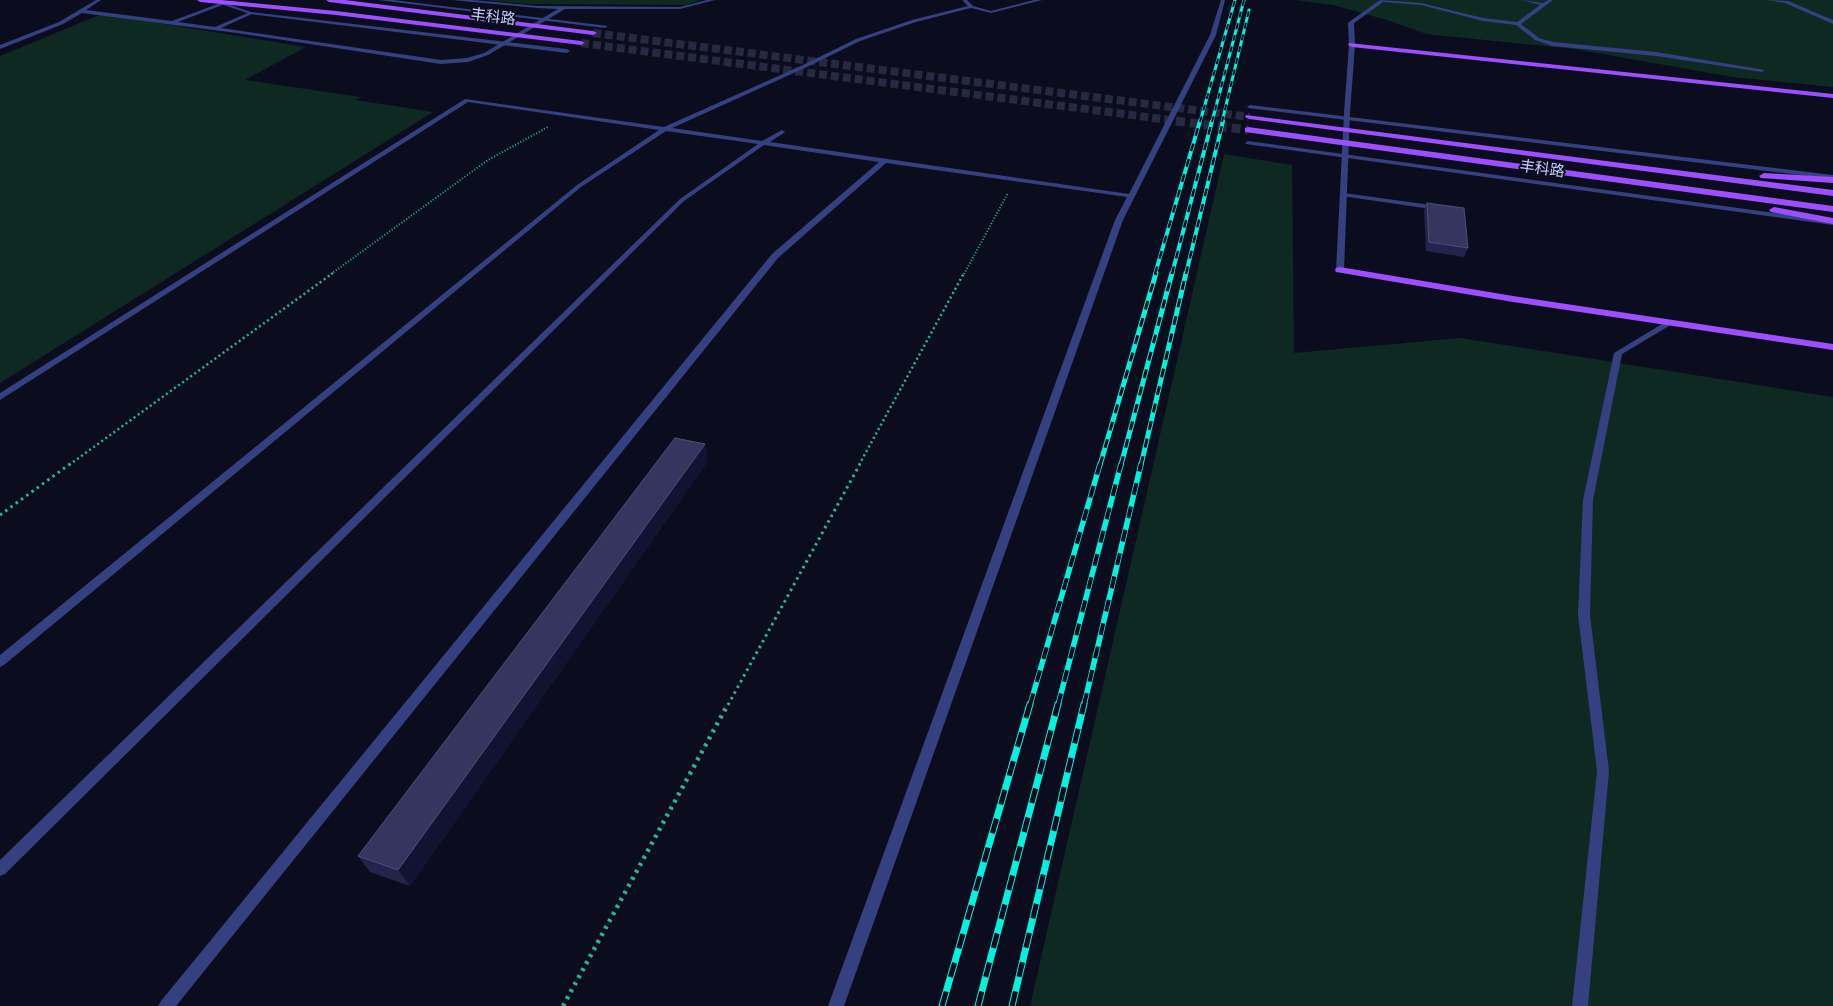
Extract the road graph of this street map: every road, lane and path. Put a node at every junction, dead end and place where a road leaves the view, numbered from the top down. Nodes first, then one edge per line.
1 (99, 0) edge
2 (200, 0) edge
3 (329, 0) edge
4 (380, 0) edge
5 (454, 0) edge
6 (714, 0) edge
7 (964, 0) edge
8 (1040, 0) edge
9 (1223, 0) edge
10 (1383, 0) edge
11 (1523, 0) edge
12 (1551, 0) edge
13 (1769, 0) edge
14 (1787, 1) edge
15 (223, 3) junction
16 (1545, 5) junction
17 (564, 7) junction
18 (971, 7) junction
19 (81, 11) junction
20 (250, 13) junction
21 (1833, 22) edge
22 (173, 23) junction
23 (1518, 24) junction
24 (605, 26) dead end
25 (215, 28) junction
26 (593, 33) tunnel mouth
27 (581, 43) tunnel mouth
28 (1352, 45) junction
29 (0, 47) edge
30 (567, 51) dead end
31 (1762, 70) dead end
32 (1833, 96) edge
33 (1250, 107) tunnel mouth
34 (570, 115) junction
35 (1249, 117) tunnel mouth
36 (664, 129) junction
37 (1248, 130) tunnel mouth
38 (782, 132) dead end
39 (763, 143) junction
40 (1248, 143) tunnel mouth
41 (885, 160) junction
42 (1631, 167) junction
43 (1015, 179) junction
44 (1833, 179) edge
45 (1629, 182) junction
46 (1833, 193) edge
47 (1344, 195) junction
48 (1131, 196) junction
49 (1833, 209) edge
50 (1449, 210) edge
51 (1833, 222) edge
52 (1340, 270) joint
53 (1670, 323) junction
54 (1833, 347) edge
55 (0, 397) edge
56 (0, 515) edge
57 (0, 662) edge
58 (0, 869) edge
59 (166, 1006) edge
60 (563, 1006) edge
61 (836, 1006) edge
62 (1580, 1006) edge

1 - 19 street
2 - 15 main road, 丰科路
3 - 26 main road, 丰科路
4 - 24 street, 丰科路
5 - 17 street
6 - 17 street
7 - 18 street
8 - 18 street
9 - 48 street
10 - 23 street
10 - 28 street
11 - 16 street
12 - 16 street
13 - 14 street
14 - 21 street
15 - 20 street, 丰科路
15 - 22 street
15 - 27 main road, 丰科路
16 - 23 street
17 - 25 street
18 - 36 street
19 - 22 street
19 - 29 street
20 - 25 street
20 - 30 street, 丰科路
22 - 25 street
23 - 31 street
28 - 32 main road
28 - 47 street
33 - 44 street, 丰科路
34 - 36 street
34 - 55 street
34 - 56 path
35 - 42 main road, 丰科路
36 - 39 street
36 - 57 street
37 - 45 main road, 丰科路
38 - 39 street
39 - 41 street
39 - 58 street
40 - 51 street, 丰科路
41 - 43 street
41 - 59 street
42 - 44 main road
42 - 46 main road, 丰科路
43 - 48 street
43 - 60 path
45 - 49 main road, 丰科路
45 - 51 main road
47 - 50 street
47 - 52 street
48 - 61 street
52 - 53 main road
53 - 54 main road
53 - 62 street

